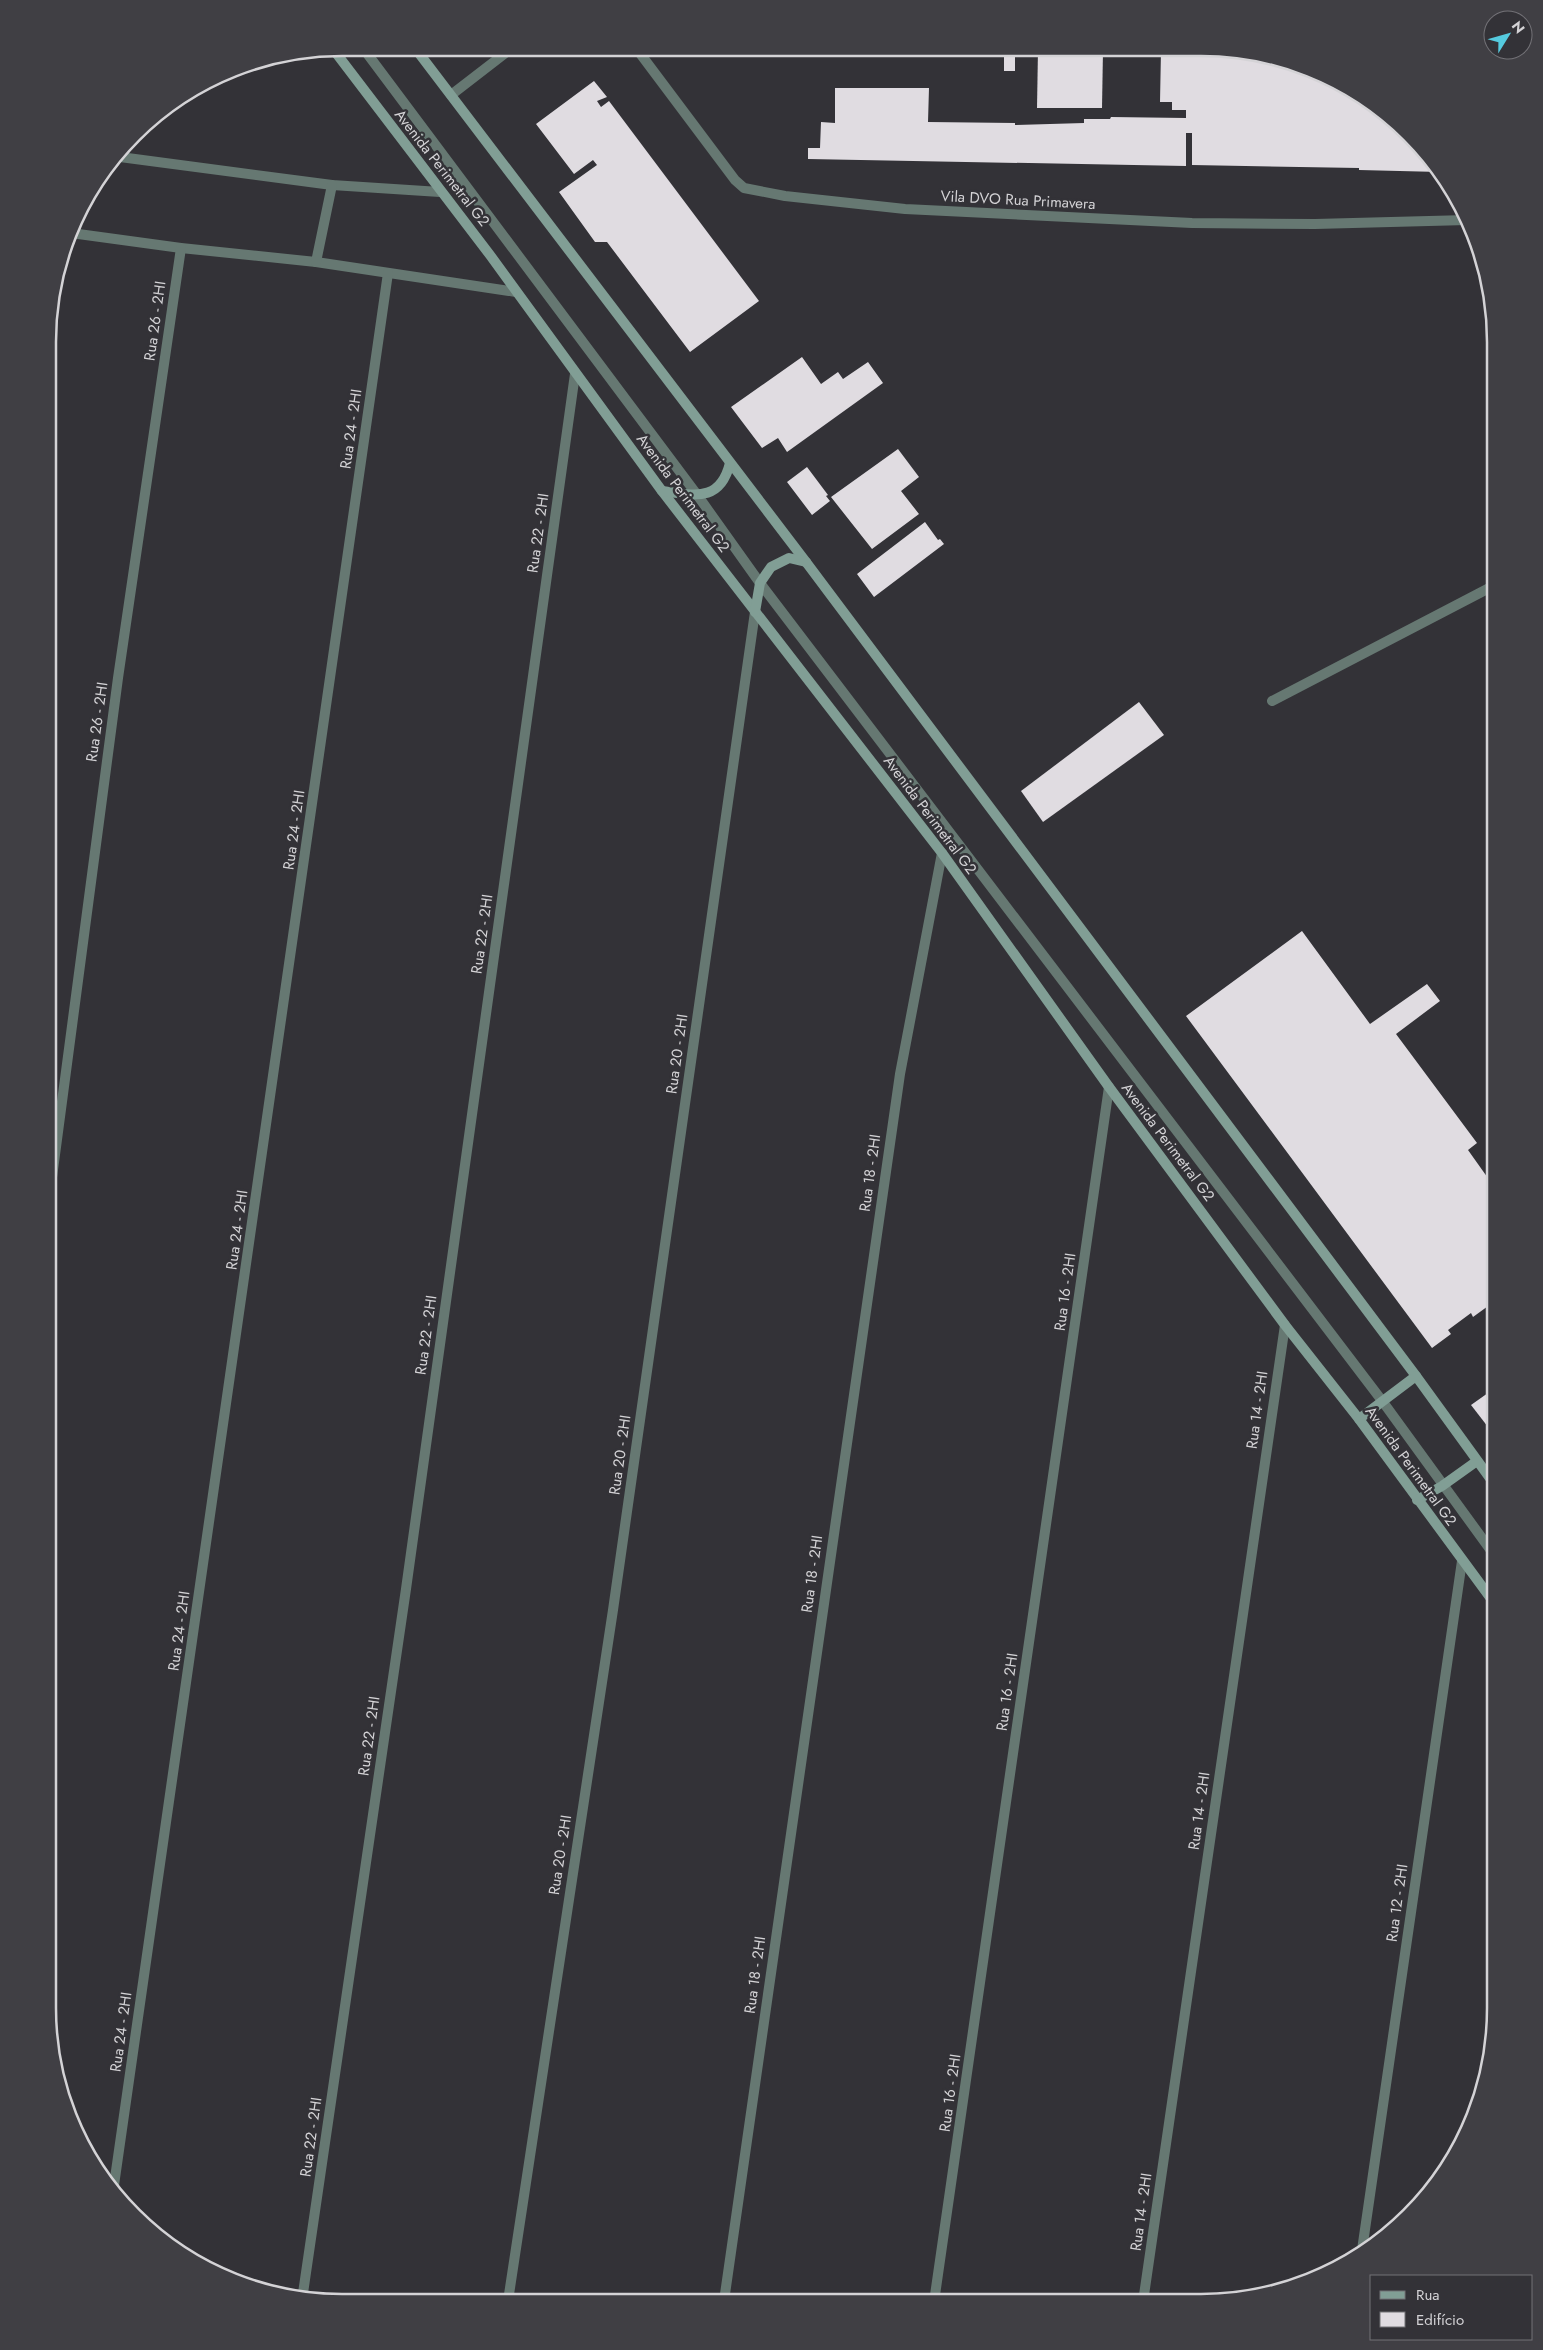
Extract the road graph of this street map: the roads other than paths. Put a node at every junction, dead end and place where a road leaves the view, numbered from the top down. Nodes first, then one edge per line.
1 (337, 56) edge
2 (369, 56) edge
3 (421, 56) edge
4 (502, 56) edge
5 (642, 56) edge
6 (451, 95) junction
7 (124, 158) edge
8 (332, 185) junction
9 (440, 192) junction
10 (1459, 220) edge
11 (78, 234) edge
12 (181, 248) junction
13 (316, 262) junction
14 (388, 273) junction
15 (516, 292) junction
16 (575, 374) junction
17 (730, 463) junction
18 (662, 491) junction
19 (698, 496) junction
20 (806, 562) junction
21 (760, 583) junction
22 (1487, 589) edge
23 (755, 612) junction
24 (1272, 701) dead end
25 (942, 853) junction
26 (1109, 1087) junction
27 (56, 1147) edge
28 (1285, 1324) junction
29 (1416, 1376) junction
30 (1383, 1402) junction
31 (1359, 1419) junction
32 (1478, 1461) junction
33 (1487, 1474) edge
34 (1442, 1486) junction
35 (1417, 1500) junction
36 (1487, 1545) edge
37 (1462, 1561) junction
38 (1487, 1594) edge
39 (115, 2181) edge
40 (1363, 2244) edge
41 (303, 2291) edge
42 (509, 2294) edge
43 (725, 2294) edge
44 (935, 2294) edge
45 (1144, 2294) edge

1 - 9 street, Avenida Perimetral G2
2 - 19 street
3 - 6 street
4 - 6 street
5 - 10 street, Vila DVO Rua Primavera
6 - 17 street
7 - 8 street
8 - 9 street
8 - 13 street
9 - 15 street, Avenida Perimetral G2
11 - 12 street
12 - 13 street
12 - 27 street, Rua 26 - 2HI
13 - 14 street
14 - 15 street
14 - 39 street, Rua 24 - 2HI
15 - 16 street, Avenida Perimetral G2
16 - 18 street, Avenida Perimetral G2
16 - 41 street, Rua 22 - 2HI
17 - 19 street
17 - 20 street
18 - 19 street
18 - 23 street, Avenida Perimetral G2
19 - 21 street
20 - 21 street
20 - 29 street
21 - 23 street
21 - 30 street
22 - 24 street
23 - 25 street, Avenida Perimetral G2
23 - 42 street, Rua 20 - 2HI
25 - 26 street, Avenida Perimetral G2
25 - 43 street, Rua 18 - 2HI
26 - 28 street, Avenida Perimetral G2
26 - 44 street, Rua 16 - 2HI
28 - 31 street, Avenida Perimetral G2
28 - 45 street, Rua 14 - 2HI
29 - 30 street
29 - 32 street
30 - 31 street
30 - 34 street
31 - 35 street, Avenida Perimetral G2
32 - 33 street
32 - 34 street
34 - 35 street
34 - 36 street
35 - 37 street, Avenida Perimetral G2
37 - 38 street, Avenida Perimetral G2
37 - 40 street, Rua 12 - 2HI

